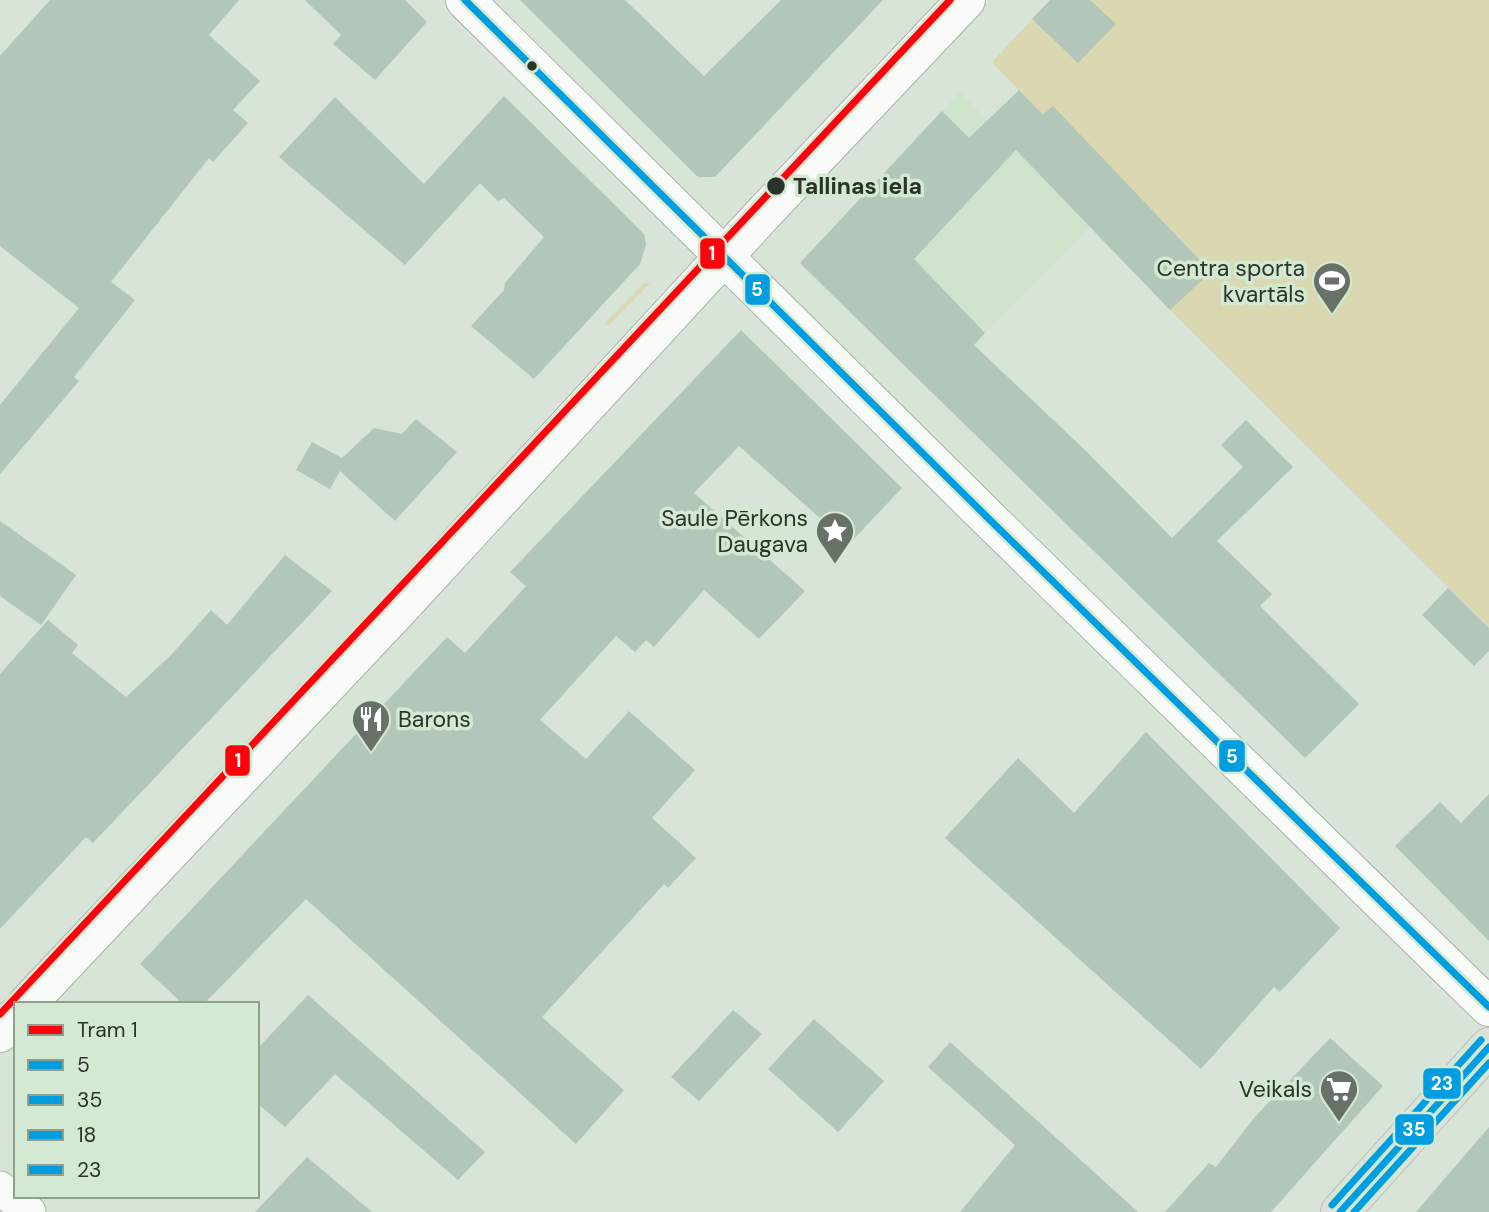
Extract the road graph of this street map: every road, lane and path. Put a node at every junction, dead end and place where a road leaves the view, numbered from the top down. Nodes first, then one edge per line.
1 (465, 0) edge
2 (967, 0) edge
3 (726, 256) junction
4 (29, 1002) edge
5 (1489, 1007) edge
6 (14, 1018) edge
7 (0, 1033) edge
8 (1489, 1047) edge
9 (0, 1188) edge
10 (29, 1212) edge
11 (1340, 1212) edge

1 - 3 street
2 - 3 street
3 - 4 street
3 - 5 street
6 - 7 street
8 - 11 main road
9 - 10 street

